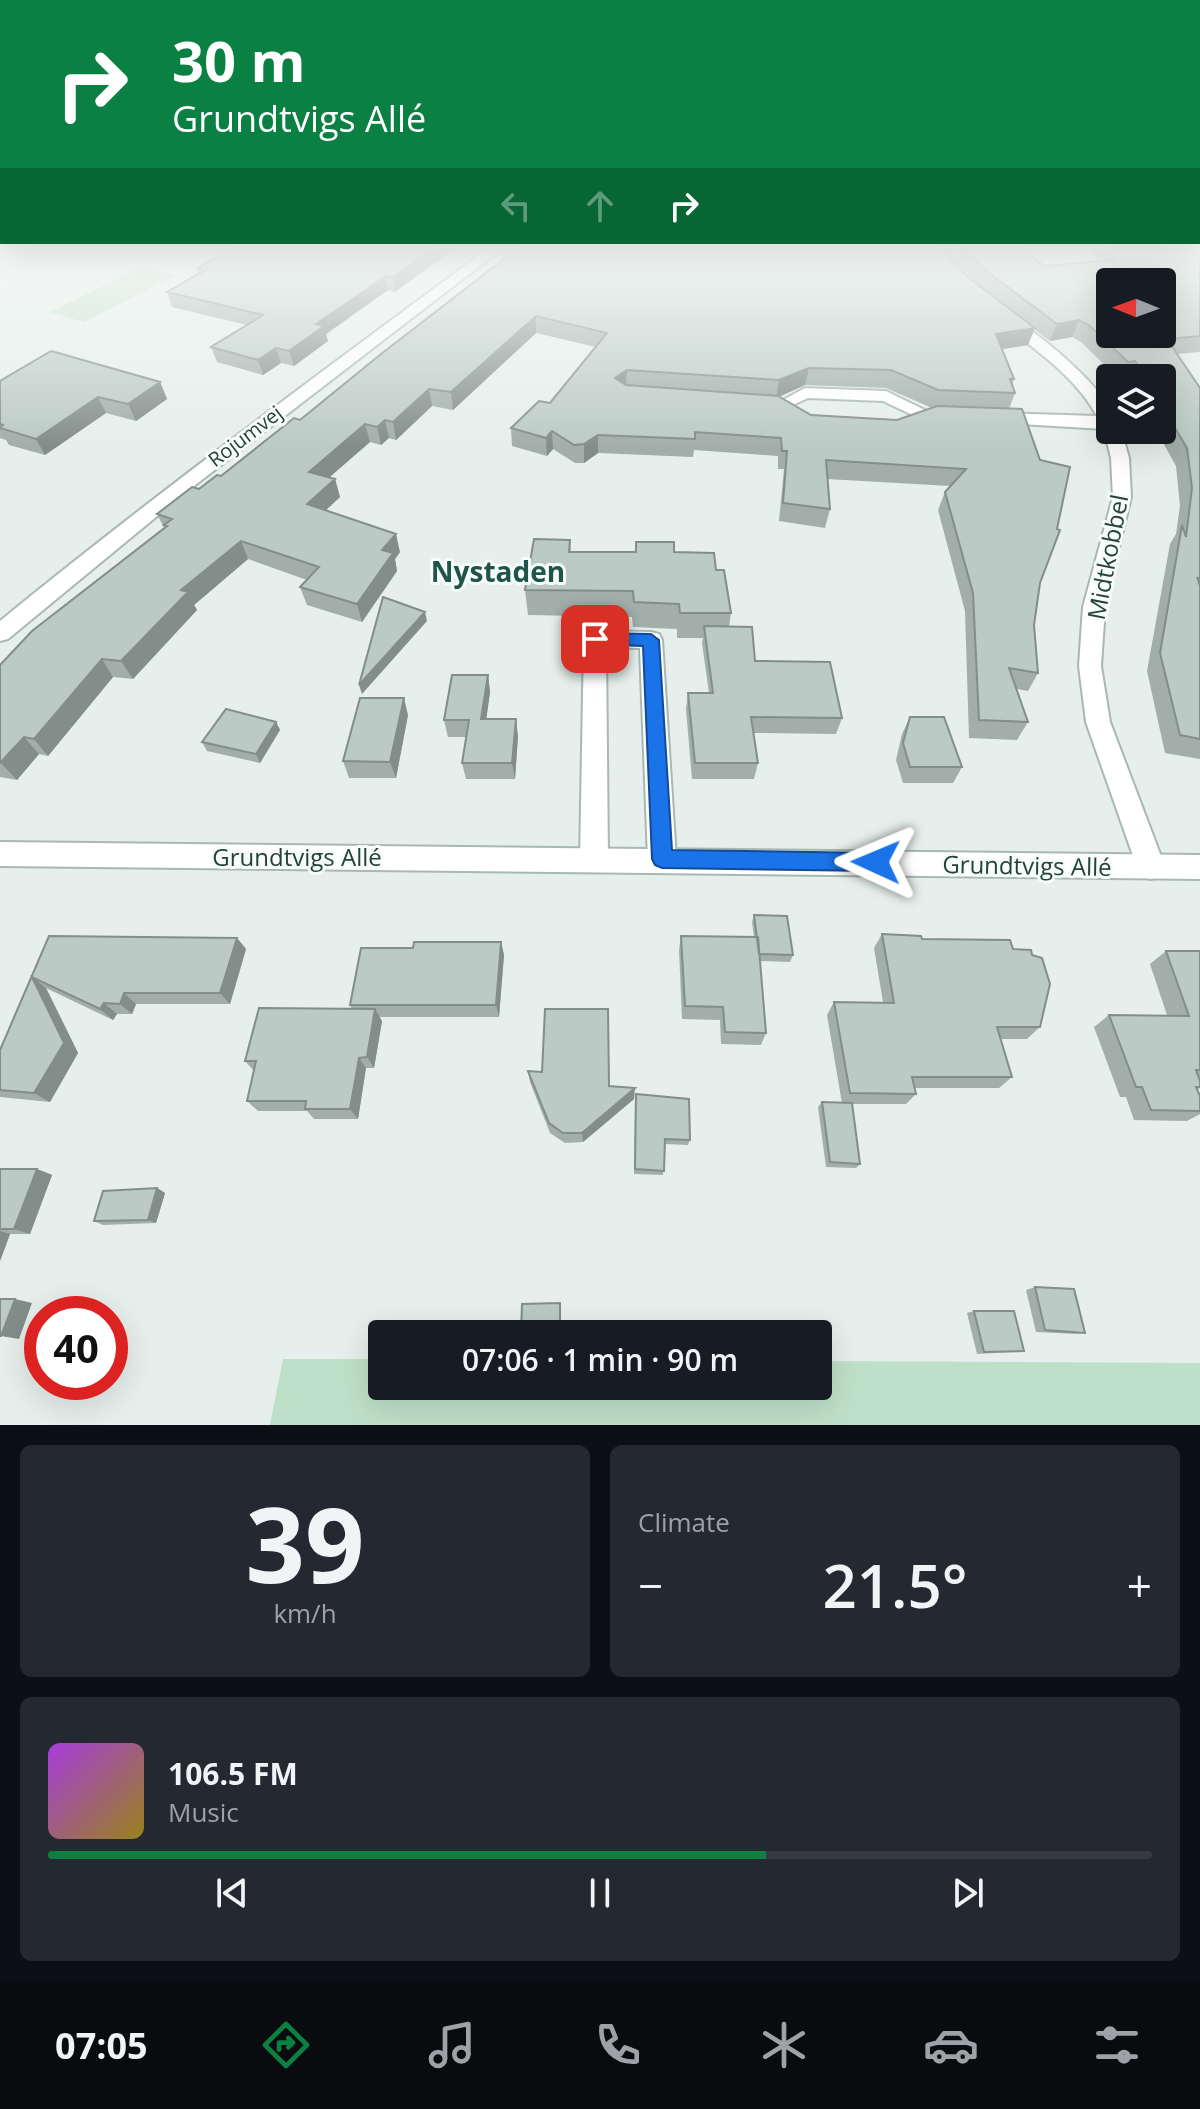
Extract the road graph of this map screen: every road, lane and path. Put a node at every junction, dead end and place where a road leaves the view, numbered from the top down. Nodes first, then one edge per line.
1 (408, 314) edge
2 (999, 314) edge
3 (1096, 406) edge
4 (974, 417) edge
5 (798, 418) edge
6 (904, 425) edge
7 (1096, 425) edge
8 (1116, 444) edge
9 (0, 633) edge
10 (0, 854) edge
11 (594, 859) junction
12 (662, 859) junction
13 (1151, 867) junction
14 (1200, 867) edge

1 - 9 street, Rojumvej
2 - 3 street, Midtkobbel
4 - 7 street
5 - 6 street
8 - 13 street, Midtkobbel
10 - 11 street, Grundtvigs Allé
11 - 12 street, Grundtvigs Allé
11 - 12 street
12 - 13 street, Grundtvigs Allé
13 - 14 street, Grundtvigs Allé

